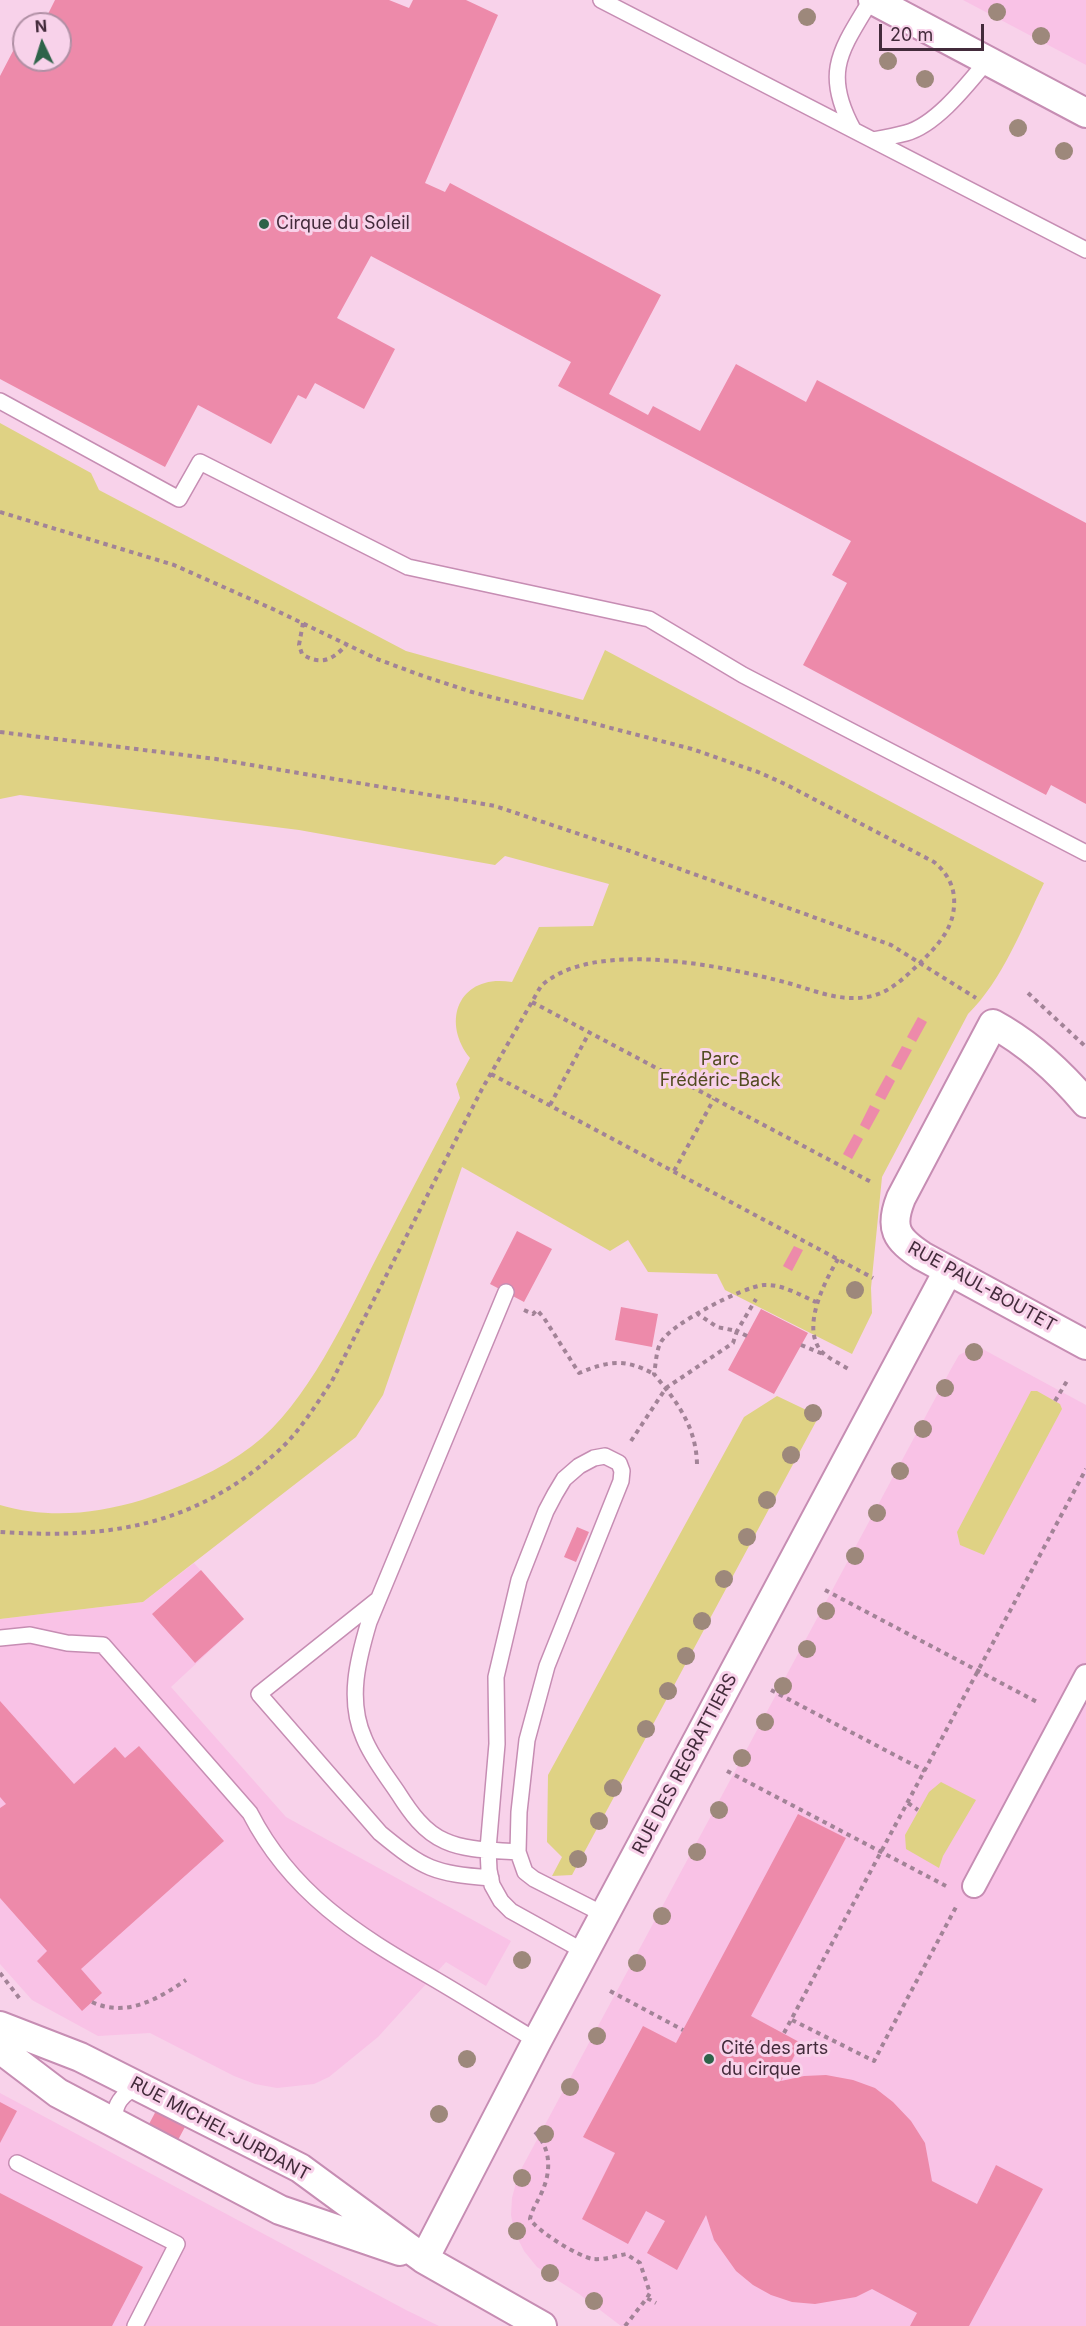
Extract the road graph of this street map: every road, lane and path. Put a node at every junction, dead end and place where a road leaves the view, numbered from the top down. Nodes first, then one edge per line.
1 (601, 0) edge
2 (872, 0) edge
3 (987, 61) junction
4 (1086, 113) edge
5 (853, 129) junction
6 (873, 140) junction
7 (1086, 250) edge
8 (0, 401) edge
9 (0, 512) edge
10 (303, 623) junction
11 (347, 644) junction
12 (0, 732) edge
13 (1086, 852) edge
14 (921, 962) junction
15 (1028, 993) dead end
16 (977, 998) dead end
17 (532, 1002) junction
18 (589, 1033) junction
19 (1086, 1047) edge
20 (491, 1074) junction
21 (714, 1099) junction
22 (1086, 1103) edge
23 (550, 1105) junction
24 (674, 1171) junction
25 (875, 1185) dead end
26 (838, 1258) junction
27 (948, 1271) junction
28 (873, 1278) dead end
29 (506, 1292) dead end
30 (756, 1299) dead end
31 (816, 1302) junction
32 (533, 1314) dead end
33 (698, 1314) junction
34 (737, 1331) junction
35 (747, 1336) dead end
36 (801, 1345) dead end
37 (1086, 1345) edge
38 (824, 1354) junction
39 (850, 1370) dead end
40 (654, 1374) junction
41 (1067, 1382) dead end
42 (666, 1388) junction
43 (1055, 1401) dead end
44 (618, 1463) junction
45 (697, 1464) dead end
46 (1086, 1469) edge
47 (0, 1532) edge
48 (825, 1590) dead end
49 (377, 1600) junction
50 (0, 1638) edge
51 (978, 1671) junction
52 (1086, 1676) edge
53 (771, 1690) dead end
54 (1064, 1717) junction
55 (727, 1771) dead end
56 (925, 1771) junction
57 (908, 1803) junction
58 (918, 1810) dead end
59 (489, 1849) junction
60 (518, 1852) junction
61 (882, 1852) junction
62 (491, 1878) junction
63 (963, 1888) joint
64 (957, 1906) dead end
65 (605, 1915) junction
66 (585, 1952) junction
67 (186, 1980) dead end
68 (610, 1991) dead end
69 (92, 2002) dead end
70 (792, 2020) junction
71 (0, 2026) edge
72 (683, 2030) dead end
73 (784, 2033) dead end
74 (537, 2041) junction
75 (0, 2049) edge
76 (140, 2087) junction
77 (116, 2124) junction
78 (535, 2132) dead end
79 (17, 2163) dead end
80 (424, 2259) junction
81 (646, 2298) junction
82 (656, 2303) dead end
83 (135, 2326) edge
84 (542, 2326) edge
85 (626, 2326) edge

1 - 5 lane
2 - 3 street
2 - 5 lane
3 - 4 street
3 - 6 lane
5 - 6 lane
6 - 7 lane
8 - 13 lane
9 - 10 path
10 - 11 path
10 - 11 path
11 - 14 path
12 - 14 path
14 - 16 path
14 - 17 path
15 - 19 path
17 - 18 path
17 - 20 path
18 - 21 path
18 - 23 path
20 - 23 path
20 - 47 path
21 - 24 path
21 - 25 path
22 - 27 street, RUE PAUL-BOUTET
23 - 24 path
24 - 26 path
26 - 28 path
26 - 31 path
27 - 37 street, RUE PAUL-BOUTET
27 - 65 street, RUE DES REGRATTIERS
29 - 49 lane
30 - 34 path
31 - 33 path
31 - 38 path
32 - 40 path
33 - 34 path
33 - 40 path
34 - 35 path
34 - 42 path
36 - 38 path
38 - 39 path
40 - 42 path
41 - 43 path
42 - 44 path
42 - 45 path
44 - 59 lane
44 - 60 lane
46 - 51 path
48 - 51 path
49 - 59 lane
49 - 62 lane
50 - 74 lane
51 - 54 path
51 - 56 path
52 - 54 street
53 - 56 path
54 - 63 street
55 - 61 path
56 - 57 path
57 - 58 path
57 - 61 path
59 - 60 lane
59 - 62 lane
60 - 65 lane
61 - 63 path
61 - 70 path
62 - 66 lane
64 - 70 path
65 - 66 street, RUE DES REGRATTIERS
66 - 74 street, RUE DES REGRATTIERS
67 - 69 path
68 - 72 path
70 - 73 path
71 - 76 street, RUE MICHEL-JURDANT
74 - 80 street, RUE DES REGRATTIERS
75 - 77 street, RUE MICHEL-JURDANT
76 - 77 lane
76 - 80 street, RUE MICHEL-JURDANT
77 - 80 street, RUE MICHEL-JURDANT
78 - 81 path
79 - 83 lane
80 - 84 street, RUE MICHEL-JURDANT
81 - 82 path
81 - 85 path

